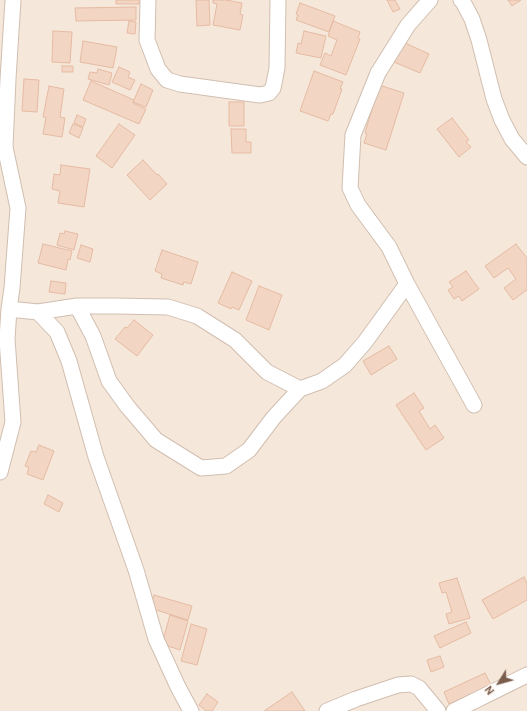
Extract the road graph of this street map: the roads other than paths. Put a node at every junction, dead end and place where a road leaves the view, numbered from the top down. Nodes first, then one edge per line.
1 (13, 0) edge
2 (148, 0) edge
3 (278, 0) edge
4 (430, 0) edge
5 (461, 0) edge
6 (4, 80) edge
7 (527, 157) edge
8 (407, 284) junction
9 (77, 306) junction
10 (9, 309) junction
11 (38, 312) junction
12 (3, 341) edge
13 (300, 389) junction
14 (474, 405) dead end
15 (0, 472) edge
16 (527, 675) edge
17 (191, 711) edge
18 (327, 711) edge
19 (438, 711) edge
20 (454, 711) edge

1 - 6 street
2 - 3 street
4 - 8 street
5 - 7 street
6 - 10 street
8 - 13 street
8 - 14 street
9 - 11 street
9 - 13 street
9 - 13 street
10 - 11 street
10 - 12 street
11 - 17 street
12 - 15 street
16 - 20 street
18 - 19 street

